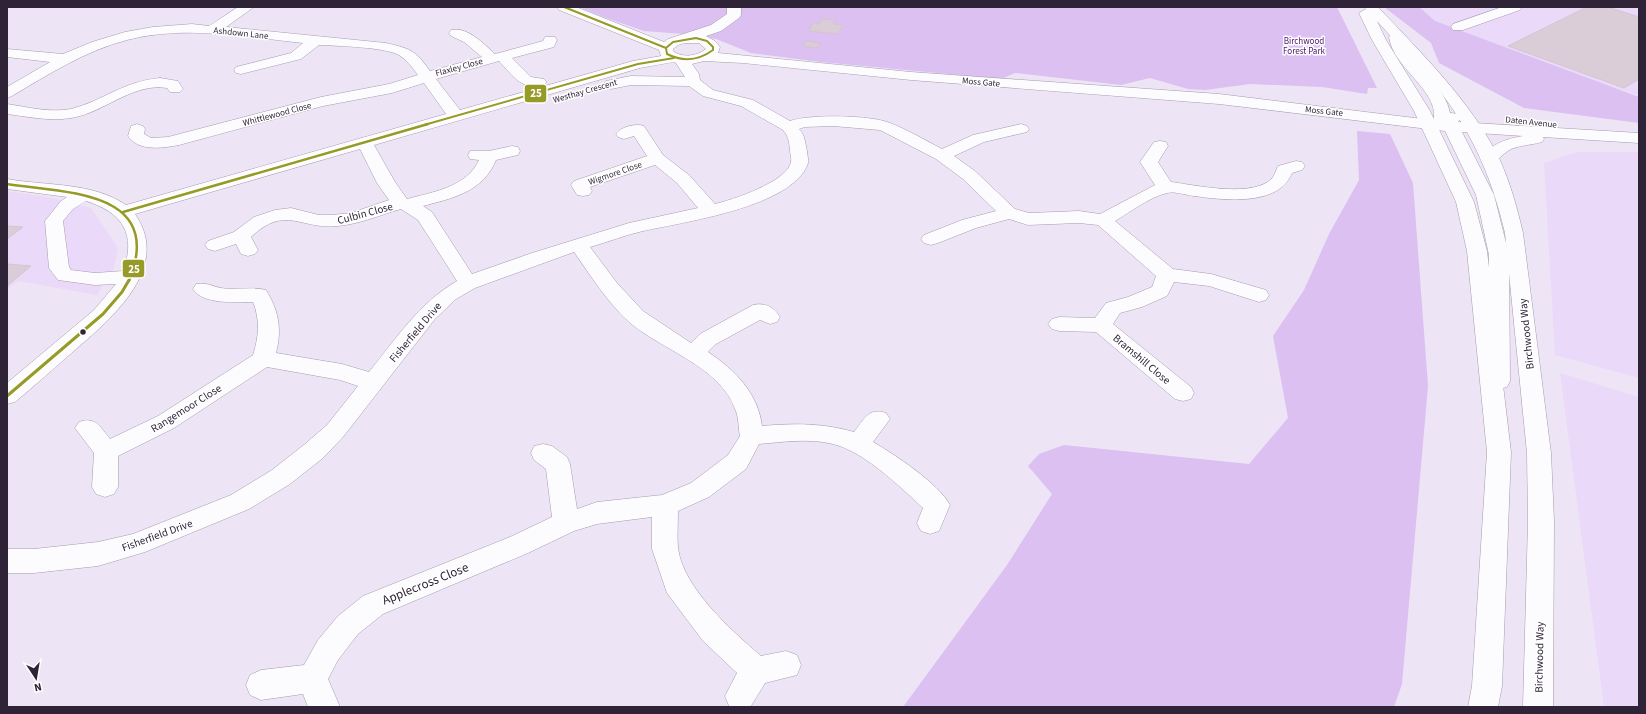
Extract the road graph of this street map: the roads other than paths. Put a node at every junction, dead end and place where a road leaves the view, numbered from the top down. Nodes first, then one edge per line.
1 (247, 7) edge
2 (564, 7) edge
3 (734, 7) edge
4 (1363, 7) edge
5 (1371, 7) edge
6 (1515, 7) edge
7 (1458, 27) dead end
8 (716, 28) junction
9 (212, 30) junction
10 (456, 33) dead end
11 (639, 36) junction
12 (1396, 37) junction
13 (316, 40) junction
14 (550, 40) dead end
15 (681, 40) junction
16 (710, 43) junction
17 (7, 53) edge
18 (497, 57) junction
19 (743, 58) junction
20 (65, 59) junction
21 (685, 61) junction
22 (241, 70) dead end
23 (426, 77) junction
24 (539, 82) dead end
25 (175, 89) dead end
26 (7, 93) edge
27 (486, 108) junction
28 (7, 109) edge
29 (45, 114) junction
30 (516, 115) dead end
31 (456, 116) junction
32 (500, 119) dead end
33 (1447, 120) junction
34 (29, 124) dead end
35 (789, 127) junction
36 (137, 129) dead end
37 (1021, 129) dead end
38 (624, 134) dead end
39 (1636, 137) edge
40 (364, 142) junction
41 (1160, 146) dead end
42 (512, 151) dead end
43 (942, 155) junction
44 (657, 158) junction
45 (1490, 158) junction
46 (1296, 166) dead end
47 (7, 184) edge
48 (1165, 187) junction
49 (583, 192) dead end
50 (84, 194) junction
51 (404, 204) junction
52 (710, 210) junction
53 (123, 212) junction
54 (1009, 213) junction
55 (1103, 220) junction
56 (930, 239) dead end
57 (215, 245) dead end
58 (579, 245) junction
59 (1167, 275) junction
60 (130, 277) junction
61 (468, 283) junction
62 (203, 289) dead end
63 (1259, 295) dead end
64 (770, 317) dead end
65 (1059, 324) dead end
66 (1101, 324) junction
67 (694, 353) junction
68 (263, 359) junction
69 (373, 382) junction
70 (1183, 394) dead end
71 (7, 396) edge
72 (878, 419) dead end
73 (87, 428) dead end
74 (752, 436) junction
75 (857, 445) junction
76 (106, 451) junction
77 (543, 453) dead end
78 (105, 487) dead end
79 (665, 505) junction
80 (566, 523) junction
81 (930, 523) dead end
82 (10, 566) edge
83 (786, 665) dead end
84 (756, 671) junction
85 (313, 678) junction
86 (261, 685) dead end
87 (740, 696) dead end
88 (325, 707) edge
89 (1482, 707) edge
90 (1538, 707) edge

1 - 9 street
2 - 11 street, Moss Gate
3 - 8 street
4 - 33 street, Birchwood Way
5 - 12 street, Birchwood Way
6 - 7 street
8 - 15 street
8 - 16 street
9 - 13 street, Ashdown Lane
9 - 20 street, Ashdown Lane
10 - 18 street, Flaxley Close
11 - 15 street, Moss Gate
11 - 21 street, Moss Gate
12 - 33 street
12 - 33 street, Birchwood Way
13 - 22 street
13 - 23 street, Ashdown Lane
14 - 18 street, Flaxley Close
15 - 16 street, Moss Gate
15 - 21 street
16 - 19 street, Moss Gate
16 - 21 street
17 - 20 street
18 - 23 street, Flaxley Close
18 - 24 street, Flaxley Close
19 - 21 street, Moss Gate
19 - 33 street, Moss Gate
20 - 26 street, Ashdown Lane
21 - 27 street
21 - 30 street, Westhay Crescent
21 - 35 street
23 - 31 street, Ashdown Lane
23 - 36 street, Whittlewood Close
25 - 29 street
27 - 31 street
27 - 32 street
28 - 29 street
29 - 34 street
31 - 40 street
33 - 39 street, Daten Avenue
33 - 45 street, Birchwood Way
33 - 89 street
35 - 43 street
35 - 52 street, Fisherfield Drive
37 - 43 street
38 - 44 street, Wigmore Close
39 - 45 street
40 - 51 street
40 - 53 street
41 - 48 street
42 - 51 street, Culbin Close
43 - 54 street
44 - 49 street, Wigmore Close
44 - 52 street, Wigmore Close
45 - 90 street, Birchwood Way
46 - 48 street
47 - 50 street
48 - 55 street
50 - 53 street
50 - 60 street
51 - 57 street, Culbin Close
51 - 61 street
52 - 58 street, Fisherfield Drive
53 - 60 street
54 - 55 street
54 - 56 street
55 - 59 street
58 - 61 street, Fisherfield Drive
58 - 67 street
59 - 63 street
59 - 66 street
60 - 71 street
61 - 69 street, Fisherfield Drive
62 - 68 street
64 - 67 street
65 - 66 street
66 - 70 street, Bramshill Close
67 - 74 street
68 - 69 street
68 - 76 street, Rangemoor Close
69 - 82 street, Fisherfield Drive
72 - 75 street
73 - 76 street
74 - 75 street
74 - 79 street, Applecross Close
75 - 81 street
76 - 78 street
77 - 80 street
79 - 80 street, Applecross Close
79 - 84 street
80 - 85 street, Applecross Close
83 - 84 street
84 - 87 street
85 - 86 street
85 - 88 street

